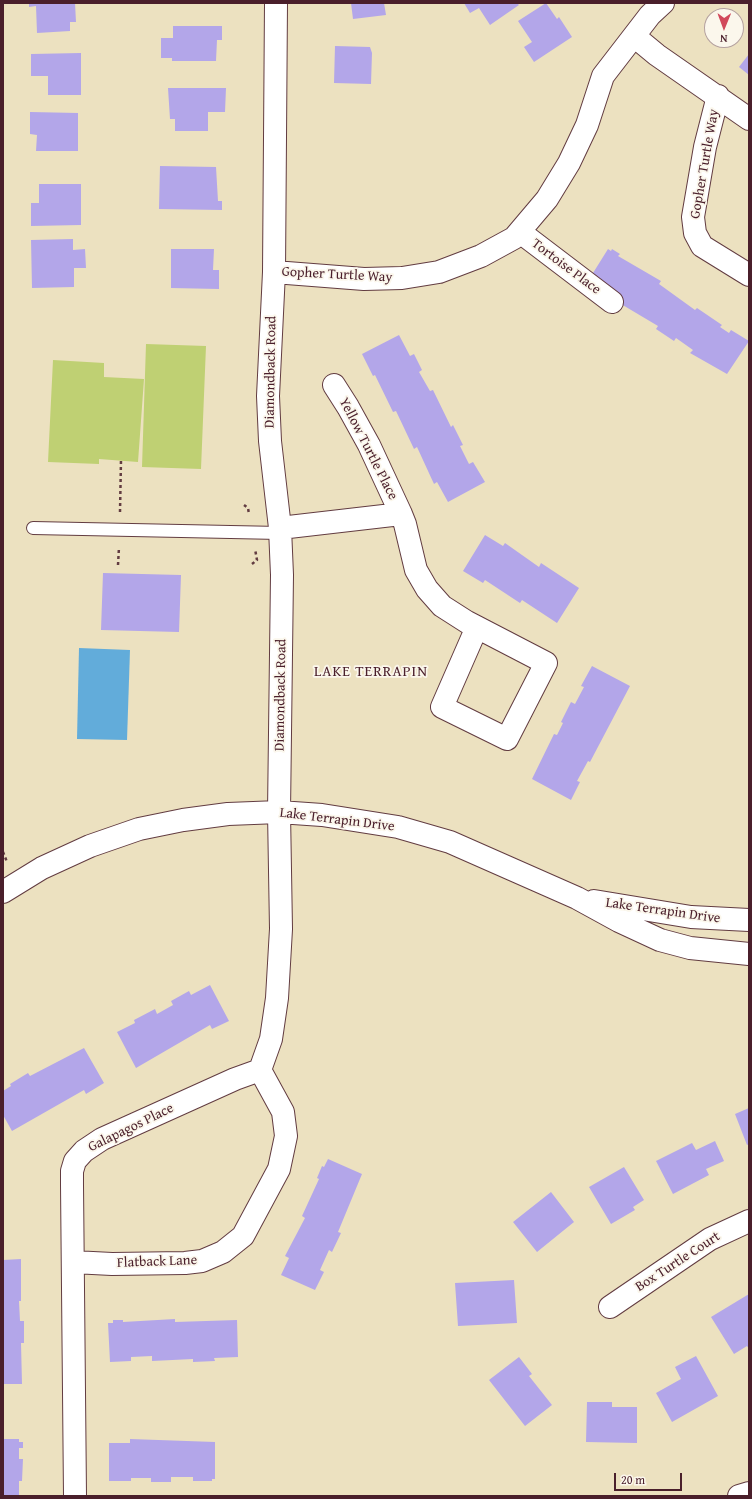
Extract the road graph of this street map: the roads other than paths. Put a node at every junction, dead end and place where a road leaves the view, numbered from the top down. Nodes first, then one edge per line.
1 (276, 3) edge
2 (663, 3) edge
3 (634, 36) junction
4 (718, 96) junction
5 (749, 118) edge
6 (520, 232) junction
7 (274, 272) junction
8 (749, 275) edge
9 (612, 302) dead end
10 (334, 385) dead end
11 (401, 514) junction
12 (33, 528) dead end
13 (280, 531) junction
14 (477, 627) junction
15 (279, 812) junction
16 (3, 892) edge
17 (577, 898) junction
18 (749, 920) edge
19 (749, 954) edge
20 (260, 1070) junction
21 (749, 1222) edge
22 (73, 1262) junction
23 (610, 1307) dead end
24 (749, 1493) edge
25 (75, 1496) edge
26 (739, 1496) edge

1 - 7 street, Diamondback Road
2 - 3 street, Gopher Turtle Way
3 - 4 street, Gopher Turtle Way
3 - 6 street, Gopher Turtle Way
4 - 5 street, Gopher Turtle Way
4 - 8 street, Gopher Turtle Way
6 - 7 street, Gopher Turtle Way
6 - 9 street, Tortoise Place
7 - 13 street, Diamondback Road
10 - 11 street, Yellow Turtle Place
11 - 13 street, Yellow Turtle Place
11 - 14 street, Yellow Turtle Place
12 - 13 lane
13 - 15 street, Diamondback Road
14 - 14 street, Yellow Turtle Place
15 - 16 street, Lake Terrapin Drive
15 - 17 street, Lake Terrapin Drive
15 - 20 street
17 - 18 street, Lake Terrapin Drive
17 - 19 street, Lake Terrapin Drive
20 - 22 street, Galapagos Place
20 - 22 street, Flatback Lane
21 - 23 street, Box Turtle Court
22 - 25 street, Galapagos Place
24 - 26 street

